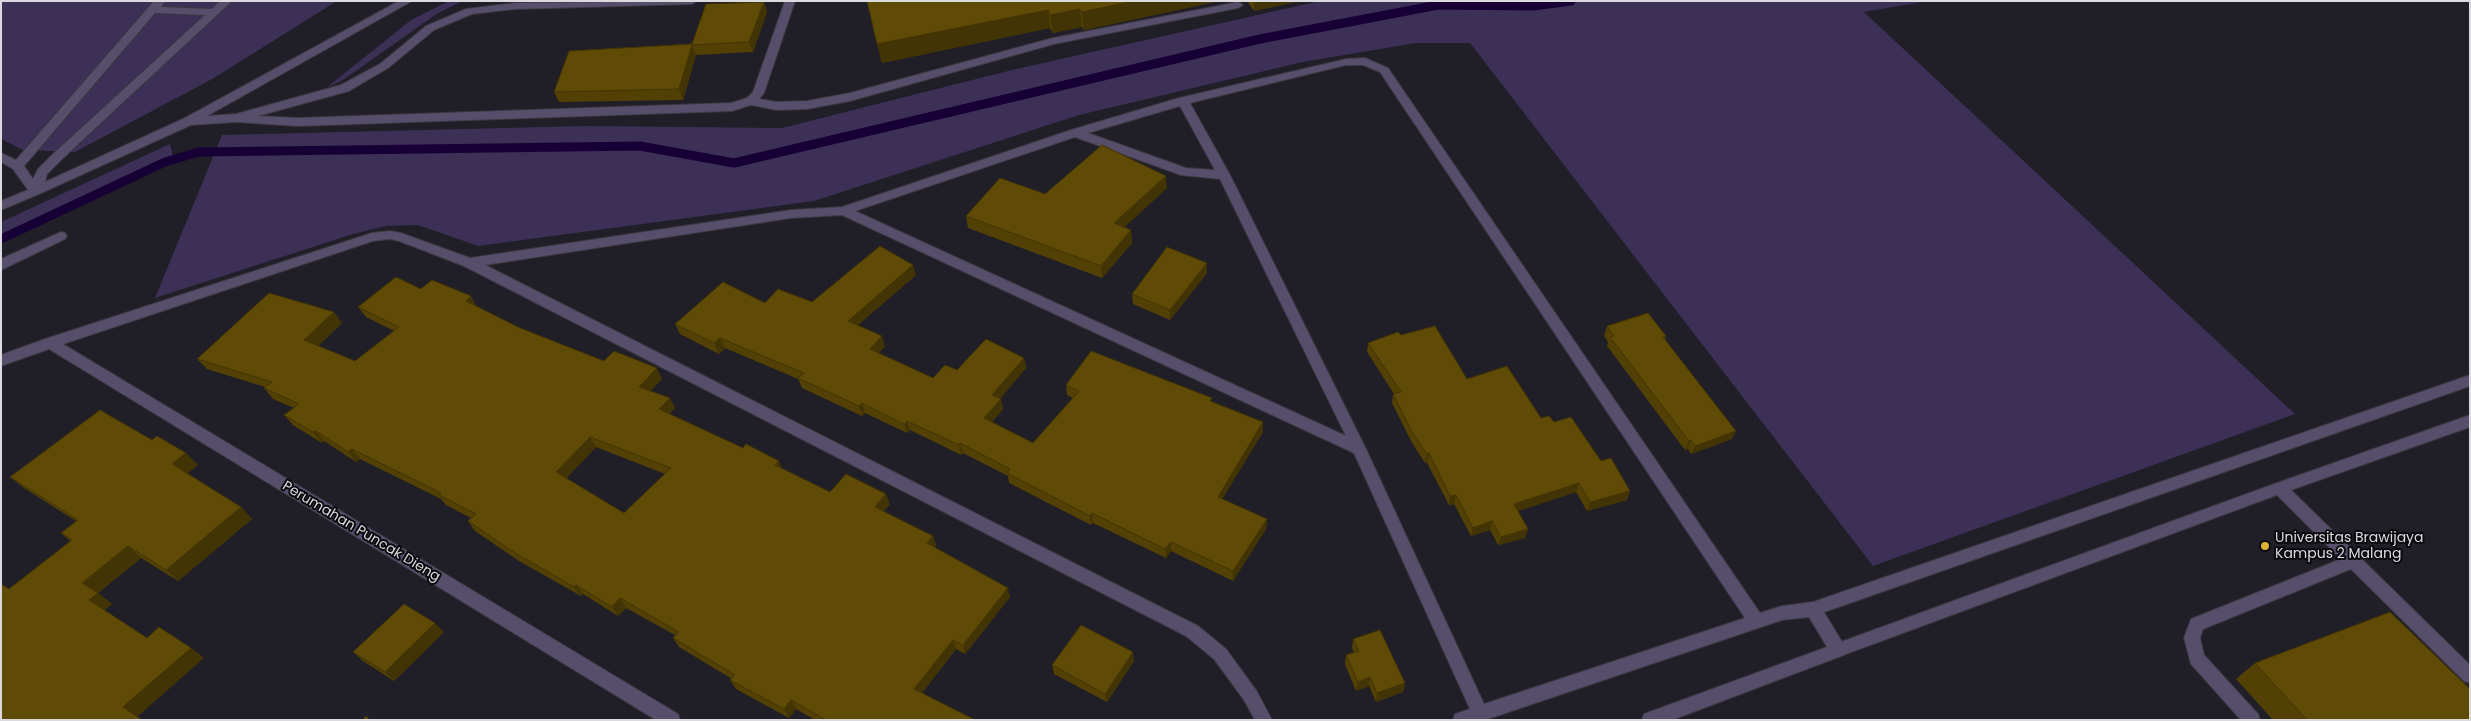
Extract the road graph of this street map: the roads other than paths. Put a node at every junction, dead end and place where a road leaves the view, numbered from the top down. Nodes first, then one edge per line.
1 (227, 1) edge
2 (407, 1) edge
3 (692, 1) edge
4 (790, 1) edge
5 (157, 5) edge
6 (1238, 5) dead end
7 (215, 12) junction
8 (751, 101) junction
9 (1183, 101) junction
10 (236, 118) junction
11 (188, 121) junction
12 (1075, 133) junction
13 (1, 157) edge
14 (17, 166) junction
15 (1224, 175) junction
16 (35, 190) junction
17 (1, 206) edge
18 (843, 211) junction
19 (61, 236) dead end
20 (469, 263) junction
21 (1, 265) edge
22 (50, 342) junction
23 (1, 362) edge
24 (2470, 380) edge
25 (2467, 425) edge
26 (1359, 449) junction
27 (2279, 488) junction
28 (2353, 561) junction
29 (1813, 609) junction
30 (1756, 621) junction
31 (1838, 650) junction
32 (2470, 676) edge
33 (1480, 713) junction
34 (672, 720) edge
35 (1264, 720) edge
36 (1461, 720) edge
37 (1650, 720) edge
38 (2252, 720) edge

1 - 7 street
2 - 11 street
3 - 10 street
4 - 8 street
5 - 7 street
5 - 14 street
6 - 8 street
7 - 16 street
8 - 10 street
9 - 12 street
9 - 15 street
9 - 30 street
10 - 11 street
11 - 16 street
12 - 15 street
12 - 18 street
13 - 14 street
14 - 16 street
15 - 26 street
16 - 17 street
18 - 20 street
18 - 26 street
19 - 21 street
20 - 22 street
20 - 35 street
22 - 23 street
22 - 34 street, Perumahan Puncak Dieng
24 - 29 street
25 - 27 street
26 - 33 street
27 - 28 street
27 - 31 street
28 - 32 street
28 - 38 street
29 - 30 street
29 - 31 street
30 - 33 street
31 - 37 street
33 - 36 street

